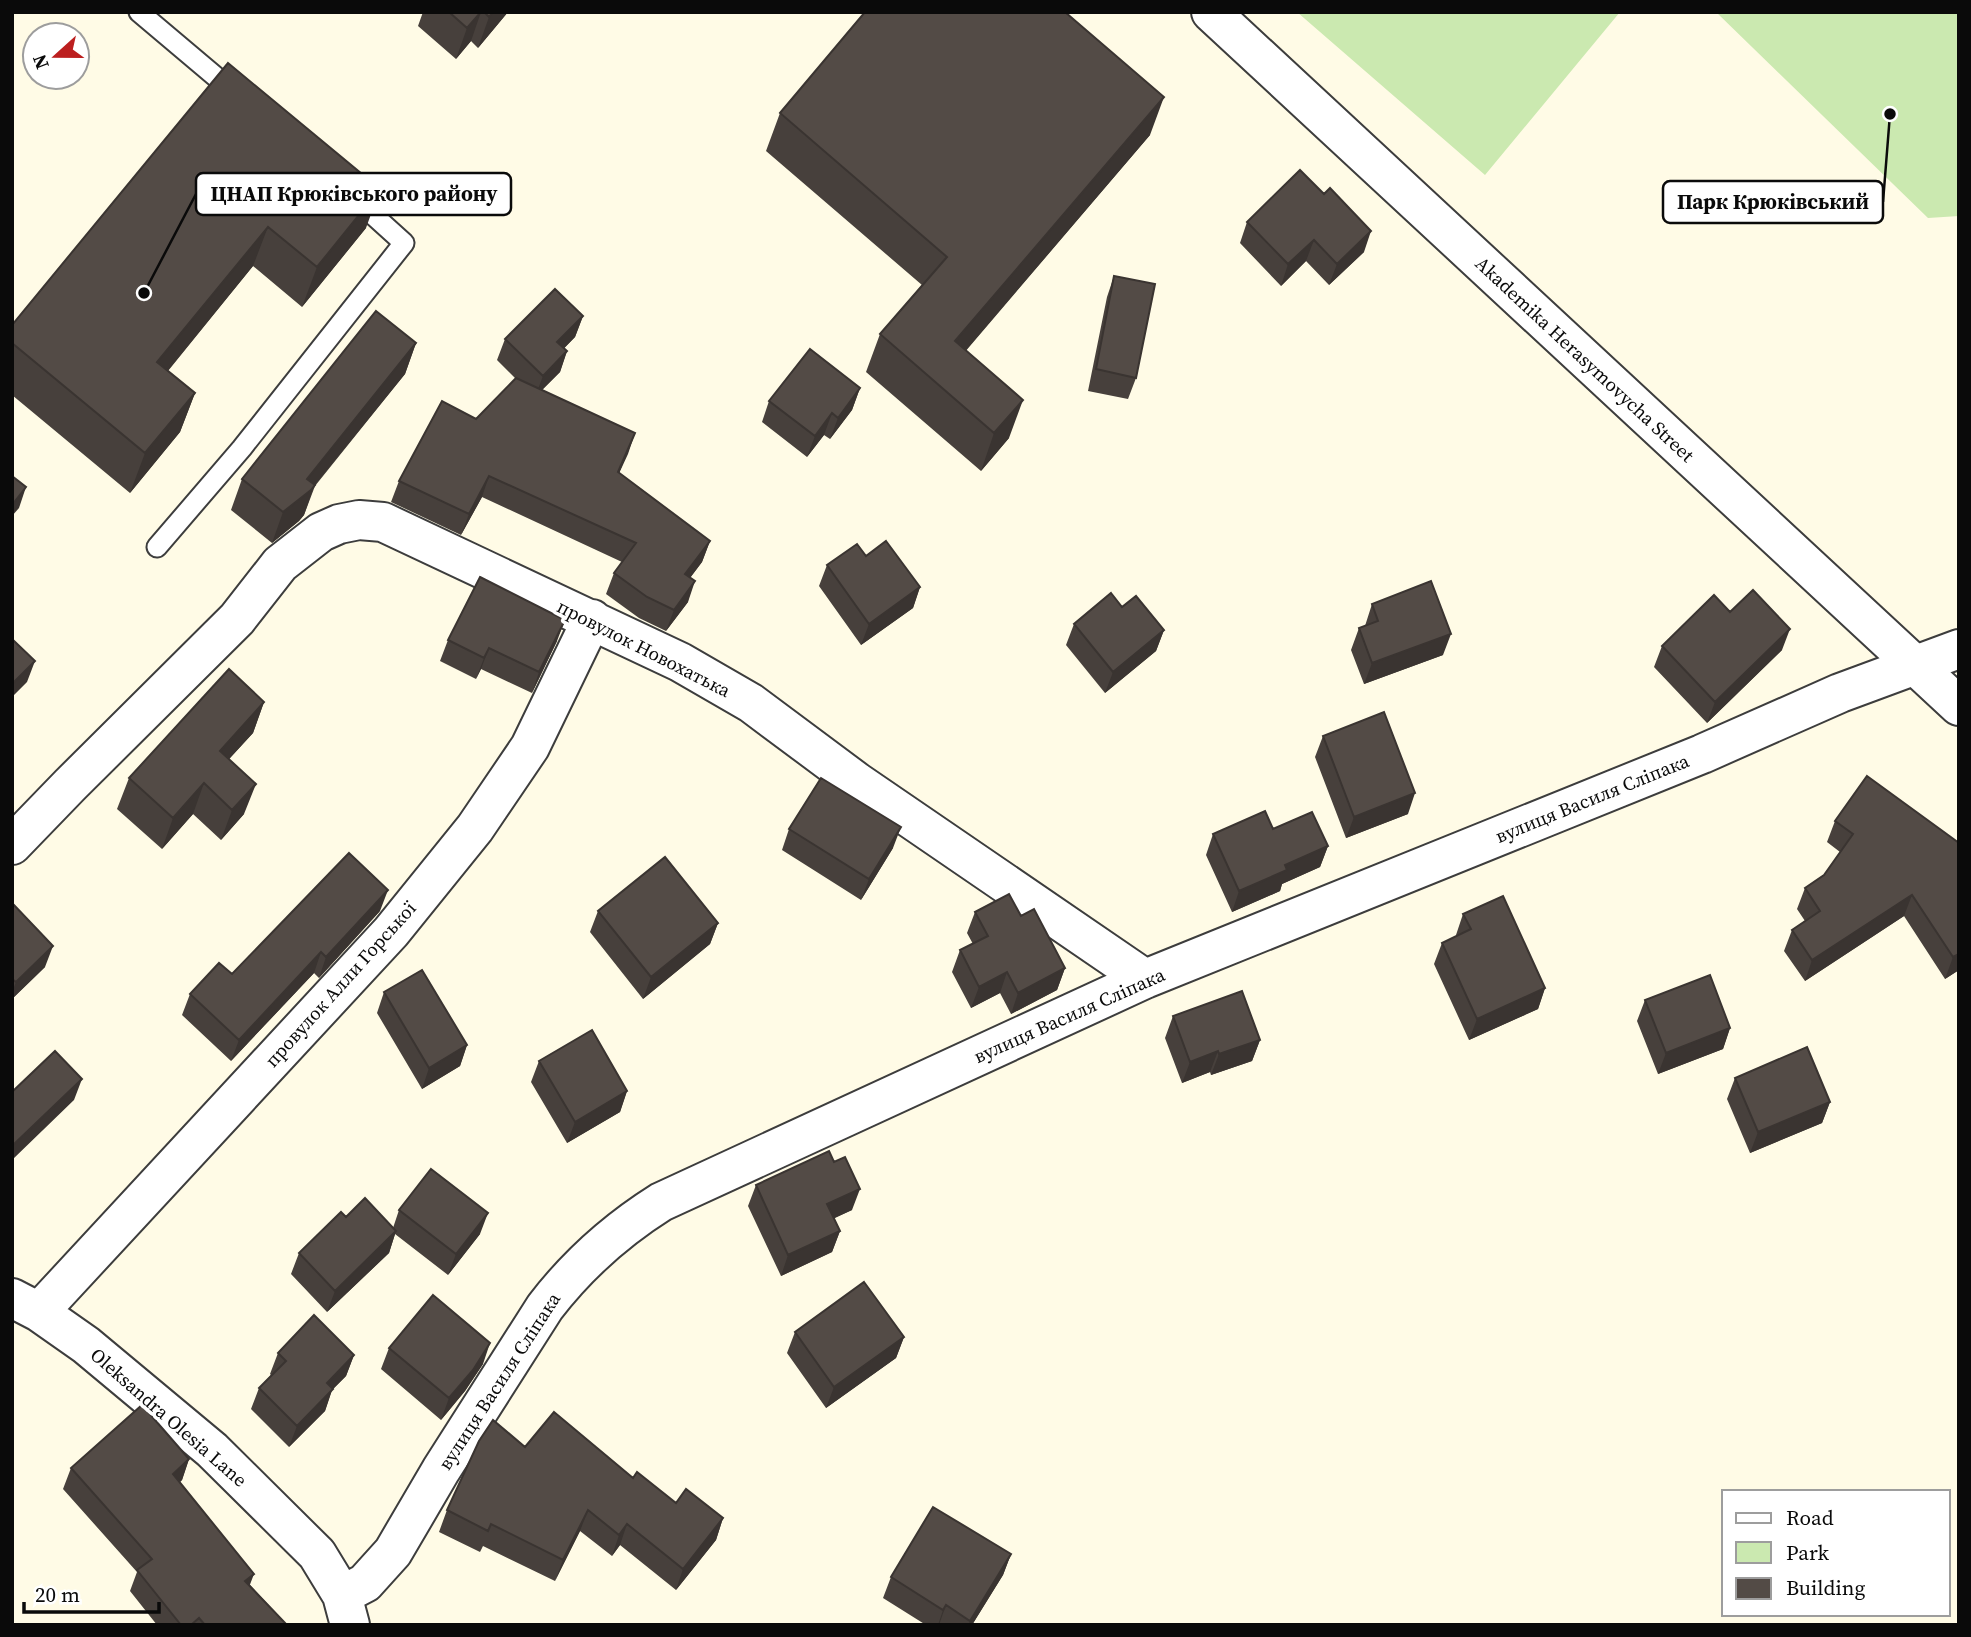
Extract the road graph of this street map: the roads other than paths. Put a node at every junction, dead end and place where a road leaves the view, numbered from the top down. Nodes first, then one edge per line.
1 (139, 12) edge
2 (1211, 12) edge
3 (254, 110) edge
4 (343, 187) edge
5 (157, 547) dead end
6 (592, 620) junction
7 (1959, 649) edge
8 (1913, 664) junction
9 (1959, 706) edge
10 (12, 845) edge
11 (1144, 979) junction
12 (25, 1305) edge
13 (346, 1610) edge

1 - 3 lane
2 - 8 street, Akademika Herasymovycha Street
4 - 5 lane
6 - 10 street, провулок Новохатька
6 - 11 street, провулок Новохатька
6 - 12 street, провулок Алли Горської
7 - 8 street, вулиця Василя Сліпака
8 - 9 street, Akademika Herasymovycha Street
8 - 11 street, вулиця Василя Сліпака
11 - 13 street, вулиця Василя Сліпака
12 - 13 street, Oleksandra Olesia Lane

